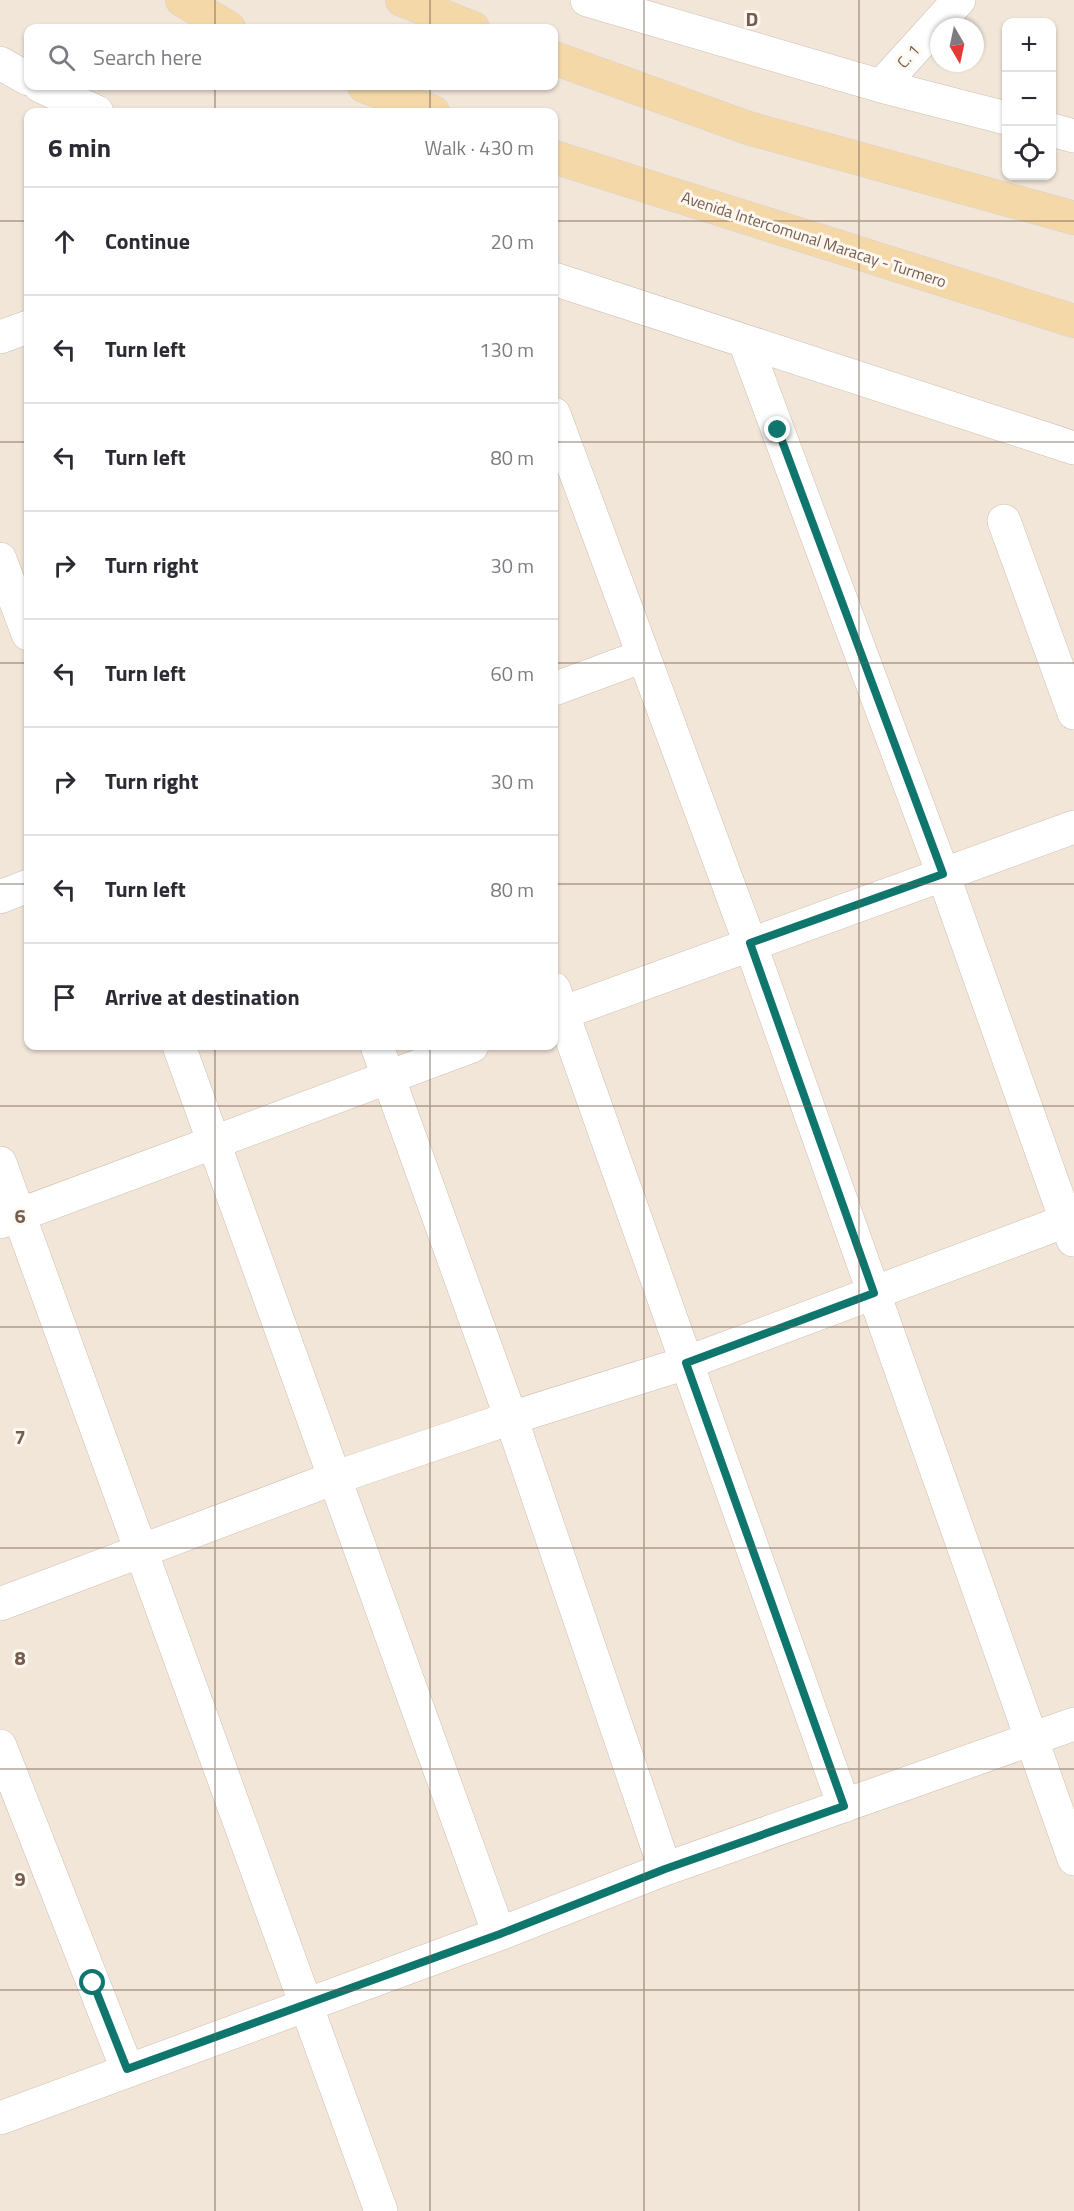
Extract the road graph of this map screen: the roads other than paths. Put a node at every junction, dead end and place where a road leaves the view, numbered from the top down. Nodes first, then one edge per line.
1 (182, 0) edge
2 (402, 0) edge
3 (587, 0) edge
4 (960, 0) edge
5 (222, 24) edge
6 (463, 24) edge
7 (558, 59) edge
8 (0, 63) edge
9 (24, 78) edge
10 (881, 86) junction
11 (39, 90) edge
12 (47, 90) edge
13 (375, 90) edge
14 (43, 108) edge
15 (88, 108) edge
16 (422, 108) edge
17 (1002, 117) edge
18 (1056, 131) edge
19 (1074, 136) edge
20 (558, 158) edge
21 (1074, 218) edge
22 (558, 280) edge
23 (1074, 321) edge
24 (24, 328) edge
25 (0, 337) edge
26 (745, 342) junction
27 (558, 425) edge
28 (1074, 448) edge
29 (1004, 521) dead end
30 (0, 559) edge
31 (24, 623) edge
32 (644, 656) junction
33 (558, 688) edge
34 (1074, 712) edge
35 (1074, 827) edge
36 (943, 874) junction
37 (24, 888) edge
38 (0, 897) edge
39 (750, 943) junction
40 (558, 1005) edge
41 (558, 1011) edge
42 (180, 1050) edge
43 (378, 1050) edge
44 (461, 1050) edge
45 (388, 1076) junction
46 (214, 1142) junction
47 (0, 1163) edge
48 (9, 1219) edge
49 (1071, 1227) edge
50 (874, 1293) junction
51 (686, 1363) junction
52 (511, 1418) junction
53 (337, 1477) junction
54 (142, 1550) junction
55 (0, 1604) edge
56 (1074, 1724) edge
57 (1031, 1739) junction
58 (0, 1746) edge
59 (844, 1806) junction
60 (1074, 1859) edge
61 (665, 1869) junction
62 (500, 1934) junction
63 (306, 2004) junction
64 (127, 2069) junction
65 (0, 2118) edge
66 (381, 2211) edge

1 - 5 main road
2 - 6 main road
3 - 10 street
4 - 10 street, C. 1
7 - 21 main road
8 - 9 street
10 - 17 street
11 - 14 street
12 - 15 street
13 - 16 main road
18 - 19 street
20 - 23 main road, Avenida Intercomunal Maracay - Turmero
22 - 26 street
24 - 25 street
26 - 28 street
26 - 36 street
27 - 32 street
29 - 34 street
30 - 31 street
32 - 33 street
32 - 39 street
35 - 36 street
36 - 39 street
36 - 49 street
37 - 38 street
39 - 40 street
39 - 50 street
41 - 51 street
42 - 46 street
43 - 45 street
44 - 45 street
45 - 46 street
45 - 52 street
46 - 48 street
46 - 53 street
47 - 48 street
48 - 54 street
49 - 50 street
50 - 51 street
50 - 57 street
51 - 52 street
51 - 59 street
52 - 53 street
52 - 61 street
53 - 54 street
53 - 62 street
54 - 55 street
54 - 63 street
56 - 57 street
57 - 59 street
57 - 60 street
58 - 64 street
59 - 61 street
61 - 62 street
62 - 63 street
63 - 64 street
63 - 66 street
64 - 65 street

